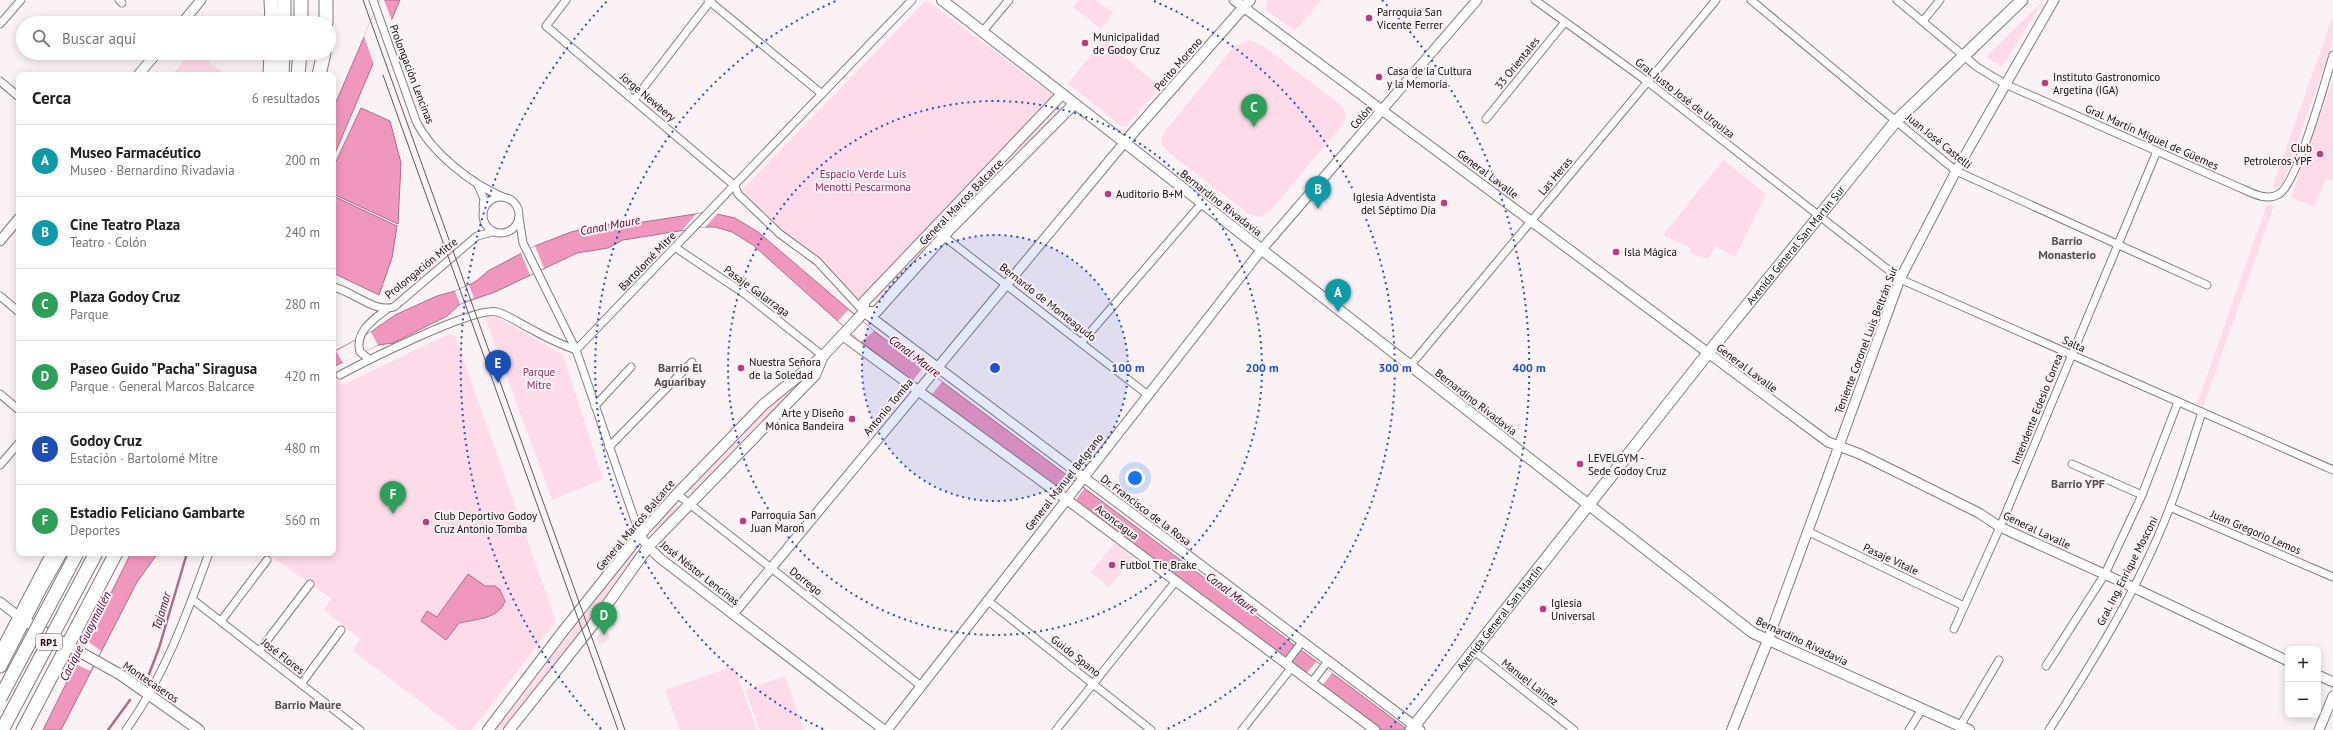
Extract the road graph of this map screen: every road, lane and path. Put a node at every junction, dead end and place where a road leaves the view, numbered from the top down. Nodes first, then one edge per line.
1 (21, 0) edge
2 (201, 0) edge
3 (271, 0) edge
4 (284, 0) edge
5 (301, 0) edge
6 (326, 0) edge
7 (373, 0) edge
8 (566, 0) edge
9 (912, 0) edge
10 (942, 0) edge
11 (1009, 0) edge
12 (1234, 0) edge
13 (1477, 0) edge
14 (1535, 0) edge
15 (1716, 0) edge
16 (1751, 0) edge
17 (1897, 0) edge
18 (1940, 0) edge
19 (2022, 0) edge
20 (2054, 0) edge
21 (710, 1) edge
22 (1247, 4) edge
23 (188, 16) edge
24 (272, 16) edge
25 (284, 16) edge
26 (301, 16) edge
27 (326, 16) edge
28 (1922, 21) junction
29 (1565, 22) junction
30 (0, 24) edge
31 (983, 31) junction
32 (2333, 55) edge
33 (1964, 56) junction
34 (151, 60) edge
35 (271, 60) edge
36 (283, 60) edge
37 (299, 60) edge
38 (322, 60) edge
39 (141, 72) edge
40 (270, 72) edge
41 (282, 72) edge
42 (298, 72) edge
43 (320, 72) edge
44 (0, 81) edge
45 (1648, 82) junction
46 (2005, 84) junction
47 (16, 94) edge
48 (822, 94) junction
49 (1062, 94) junction
50 (634, 100) junction
51 (1074, 104) junction
52 (1383, 111) junction
53 (1486, 119) dead end
54 (1896, 121) junction
55 (1124, 143) junction
56 (2157, 151) junction
57 (1956, 171) junction
58 (475, 181) junction
59 (734, 186) junction
60 (503, 196) junction
61 (1202, 203) junction
62 (483, 209) junction
63 (1819, 217) junction
64 (519, 218) junction
65 (483, 220) junction
66 (16, 222) edge
67 (1531, 222) junction
68 (934, 228) junction
69 (493, 232) junction
70 (504, 233) junction
71 (477, 236) junction
72 (944, 236) junction
73 (0, 241) edge
74 (523, 243) junction
75 (2116, 245) junction
76 (676, 248) junction
77 (1262, 249) junction
78 (1900, 279) junction
79 (1006, 284) junction
80 (2207, 284) dead end
81 (336, 288) edge
82 (0, 296) edge
83 (16, 309) edge
84 (387, 309) junction
85 (861, 315) junction
86 (845, 332) junction
87 (1081, 343) junction
88 (576, 350) junction
89 (1708, 354) junction
90 (823, 356) junction
91 (2071, 356) junction
92 (369, 359) junction
93 (692, 362) dead end
94 (1410, 366) junction
95 (632, 367) dead end
96 (934, 371) junction
97 (340, 375) dead end
98 (920, 388) junction
99 (0, 394) edge
100 (1148, 395) junction
101 (2178, 402) junction
102 (595, 406) junction
103 (16, 407) edge
104 (2202, 412) junction
105 (16, 446) edge
106 (609, 447) junction
107 (1839, 448) junction
108 (2072, 464) dead end
109 (0, 465) edge
110 (2333, 470) edge
111 (1080, 481) junction
112 (677, 494) junction
113 (2142, 495) junction
114 (1067, 497) junction
115 (690, 504) junction
116 (1589, 507) junction
117 (2170, 507) junction
118 (2000, 527) junction
119 (1809, 532) junction
120 (640, 535) junction
121 (648, 547) junction
122 (49, 556) edge
123 (58, 556) edge
124 (75, 556) edge
125 (94, 556) edge
126 (114, 556) edge
127 (207, 556) edge
128 (267, 560) dead end
129 (770, 568) junction
130 (2104, 574) junction
131 (2333, 577) edge
132 (1176, 581) junction
133 (310, 584) dead end
134 (2133, 587) junction
135 (192, 599) junction
136 (987, 600) junction
137 (0, 602) edge
138 (1964, 606) junction
139 (733, 614) junction
140 (20, 618) junction
141 (220, 621) junction
142 (1954, 629) dead end
143 (341, 630) dead end
144 (1768, 640) junction
145 (68, 645) junction
146 (1300, 645) junction
147 (0, 649) edge
148 (259, 651) junction
149 (1474, 651) junction
150 (1999, 660) dead end
151 (2285, 660) edge
152 (1289, 663) junction
153 (1325, 664) junction
154 (0, 666) edge
155 (2046, 666) dead end
156 (2321, 676) edge
157 (1313, 681) junction
158 (2333, 682) edge
159 (302, 684) junction
160 (1093, 684) junction
161 (921, 686) junction
162 (151, 694) junction
163 (2333, 696) edge
164 (0, 698) edge
165 (1922, 709) junction
166 (1964, 728) edge
167 (1415, 729) edge
168 (2, 730) edge
169 (23, 730) edge
170 (126, 730) edge
171 (199, 730) edge
172 (360, 730) edge
173 (488, 730) edge
174 (509, 730) edge
175 (886, 730) edge
176 (1056, 730) edge
177 (1151, 730) edge
178 (1242, 730) edge
179 (1375, 730) edge
180 (1574, 730) edge
181 (1732, 730) edge
182 (1909, 730) edge
183 (2049, 730) edge
184 (2319, 730) edge

1 - 30 street
2 - 23 street
3 - 24 highway
4 - 25 highway
5 - 26 highway
6 - 27 highway
7 - 58 street, Prolongación Lencinas
8 - 50 street, Jorge Newbery
9 - 48 street, Bartolomé Mitre
10 - 31 main road, Bernardino Rivadavia
11 - 31 street
12 - 22 street, General Lavalle
13 - 52 street, Colón
14 - 29 street, Gral. Justo José de Urquiza
15 - 45 street, Las Heras
16 - 54 street, Juan José Castelli
17 - 28 street, Gral. Martín Miguel de Güemes
18 - 28 street
19 - 33 main road, Avenida General San Martín Sur
20 - 46 street, Teniente Coronel Luis Beltrán Sur
21 - 48 street
21 - 50 street
22 - 52 street, General Lavalle
22 - 55 main road, Perito Moreno
28 - 33 street, Gral. Martín Miguel de Güemes
29 - 45 street, Gral. Justo José de Urquiza
29 - 53 street, 33 Orientales
31 - 49 main road, Bernardino Rivadavia
32 - 56 street, Gral. Martín Miguel de Güemes
33 - 46 street, Gral. Martín Miguel de Güemes
33 - 54 main road, Avenida General San Martín Sur
34 - 39 street
35 - 40 highway
36 - 41 highway
37 - 42 highway
38 - 43 highway
44 - 47 street
45 - 63 street, Gral. Justo José de Urquiza
45 - 67 street, Las Heras
46 - 56 street, Gral. Martín Miguel de Güemes
46 - 57 street, Teniente Coronel Luis Beltrán Sur
48 - 59 street, Bartolomé Mitre
49 - 51 main road, Bernardino Rivadavia
49 - 68 main road, General Marcos Balcarce
50 - 59 street, Jorge Newbery
51 - 55 main road, Bernardino Rivadavia
51 - 72 main road, General Marcos Balcarce
52 - 67 street, General Lavalle
52 - 77 street, Colón
54 - 57 street, Juan José Castelli
54 - 63 main road, Avenida General San Martín Sur
55 - 61 main road, Bernardino Rivadavia
55 - 79 street, Antonio Tomba
56 - 75 street, Intendente Edesio Correa
57 - 75 street, Juan José Castelli
57 - 78 street, Teniente Coronel Luis Beltrán Sur
58 - 60 street, Prolongación Lencinas
58 - 62 street, Prolongación Lencinas
59 - 76 street, Bartolomé Mitre
59 - 85 street, Jorge Newbery
60 - 62 street
60 - 64 street
61 - 77 main road, Bernardino Rivadavia
61 - 87 street
62 - 65 street
63 - 78 street, Salta
63 - 89 main road, Avenida General San Martín Sur
64 - 70 street
64 - 74 street
65 - 69 street
65 - 71 street
66 - 73 street
67 - 89 street, General Lavalle
67 - 94 street, Las Heras
68 - 72 street, Bernardo de Monteagudo
68 - 85 main road, General Marcos Balcarce
69 - 70 street
69 - 71 street
70 - 74 street
71 - 84 street, Prolongación Mitre
72 - 79 street, Bernardo de Monteagudo
72 - 85 main road, General Marcos Balcarce
74 - 88 street
75 - 80 street, Juan José Castelli
75 - 91 street, Intendente Edesio Correa
76 - 88 street, Bartolomé Mitre
76 - 90 street, Pasaje Galarraga
77 - 94 main road, Bernardino Rivadavia
77 - 100 street, General Manuel Belgrano
78 - 91 street, Salta
78 - 107 street, Teniente Coronel Luis Beltrán Sur
79 - 87 street, Bernardo de Monteagudo
79 - 96 street, Antonio Tomba
81 - 84 street, Prolongación Mitre
82 - 83 street
84 - 92 street
85 - 86 main road, General Marcos Balcarce
85 - 96 street, Dr. Francisco de la Rosa
86 - 90 main road, General Marcos Balcarce
86 - 98 street, Aconcagua
87 - 100 street, Bernardo de Monteagudo
88 - 92 street
88 - 102 street, José Néstor Lencinas
89 - 107 street, General Lavalle
89 - 116 main road, Avenida General San Martín Sur
90 - 112 main road, General Marcos Balcarce
90 - 115 main road, General Marcos Balcarce
91 - 101 street, Salta
91 - 118 street, Intendente Edesio Correa
92 - 97 street
93 - 106 street
94 - 116 main road, Bernardino Rivadavia
95 - 102 street
96 - 98 street, Antonio Tomba
96 - 111 street, Dr. Francisco de la Rosa
98 - 114 street, Aconcagua
98 - 129 street, Antonio Tomba
99 - 103 street
100 - 111 street, General Manuel Belgrano
101 - 104 street, Salta
101 - 113 street
102 - 106 street, José Néstor Lencinas
104 - 110 street, Salta
104 - 117 street, Gral. Ing. Enrique Mosconi
105 - 109 street
106 - 120 street, José Néstor Lencinas
107 - 118 street, General Lavalle
107 - 119 street, Teniente Coronel Luis Beltrán Sur
108 - 113 street
111 - 114 street, General Manuel Belgrano
111 - 146 street, Dr. Francisco de la Rosa
112 - 115 street, Dorrego
112 - 120 main road, General Marcos Balcarce
113 - 130 street
114 - 132 street, Aconcagua
114 - 136 street, General Manuel Belgrano
115 - 121 main road, General Marcos Balcarce
115 - 129 street, Dorrego
116 - 144 main road, Bernardino Rivadavia
116 - 149 main road, Avenida General San Martín
117 - 131 street, Juan Gregorio Lemos
117 - 134 street, Gral. Ing. Enrique Mosconi
118 - 130 street, General Lavalle
118 - 138 street, Intendente Edesio Correa
119 - 138 street, Pasaje Vitale
119 - 144 street, Teniente Coronel Luis Beltrán Sur
120 - 121 street, José Néstor Lencinas
120 - 173 main road, General Marcos Balcarce
121 - 139 street, José Néstor Lencinas
121 - 174 main road, General Marcos Balcarce
122 - 140 street
123 - 140 highway
124 - 164 highway, RP1, bridge
125 - 168 highway, RP1, bridge
126 - 145 highway
127 - 135 street
128 - 141 street
129 - 139 street, Antonio Tomba
129 - 161 street, Dorrego
130 - 134 street, General Lavalle
130 - 155 street
132 - 152 street, Aconcagua
132 - 160 street
133 - 148 street
134 - 151 street, General Lavalle
134 - 183 street, Gral. Ing. Enrique Mosconi
135 - 141 street, José Flores
135 - 162 street
136 - 160 street, Guido Spano
136 - 161 street, General Manuel Belgrano
137 - 140 street
138 - 142 street, Intendente Edesio Correa
139 - 175 street, José Néstor Lencinas
140 - 145 main road, Montecaseros
140 - 147 street
140 - 154 highway
141 - 148 street, José Flores
143 - 159 street
144 - 165 main road, Bernardino Rivadavia
144 - 181 main road
145 - 162 main road, Montecaseros
145 - 169 highway
146 - 152 street
146 - 153 street, Dr. Francisco de la Rosa
148 - 159 street, José Flores
149 - 167 main road, Avenida General San Martín
149 - 180 street, Manuel Lainez
150 - 166 street
152 - 157 street, Aconcagua
152 - 178 street
153 - 157 street
153 - 167 street, Dr. Francisco de la Rosa
156 - 158 street
157 - 179 street, Aconcagua
159 - 172 street, José Flores
160 - 176 street
160 - 177 street, Guido Spano
161 - 175 street, General Manuel Belgrano
162 - 170 street
162 - 171 main road, Montecaseros
163 - 184 street
165 - 166 main road, Bernardino Rivadavia
165 - 182 street

